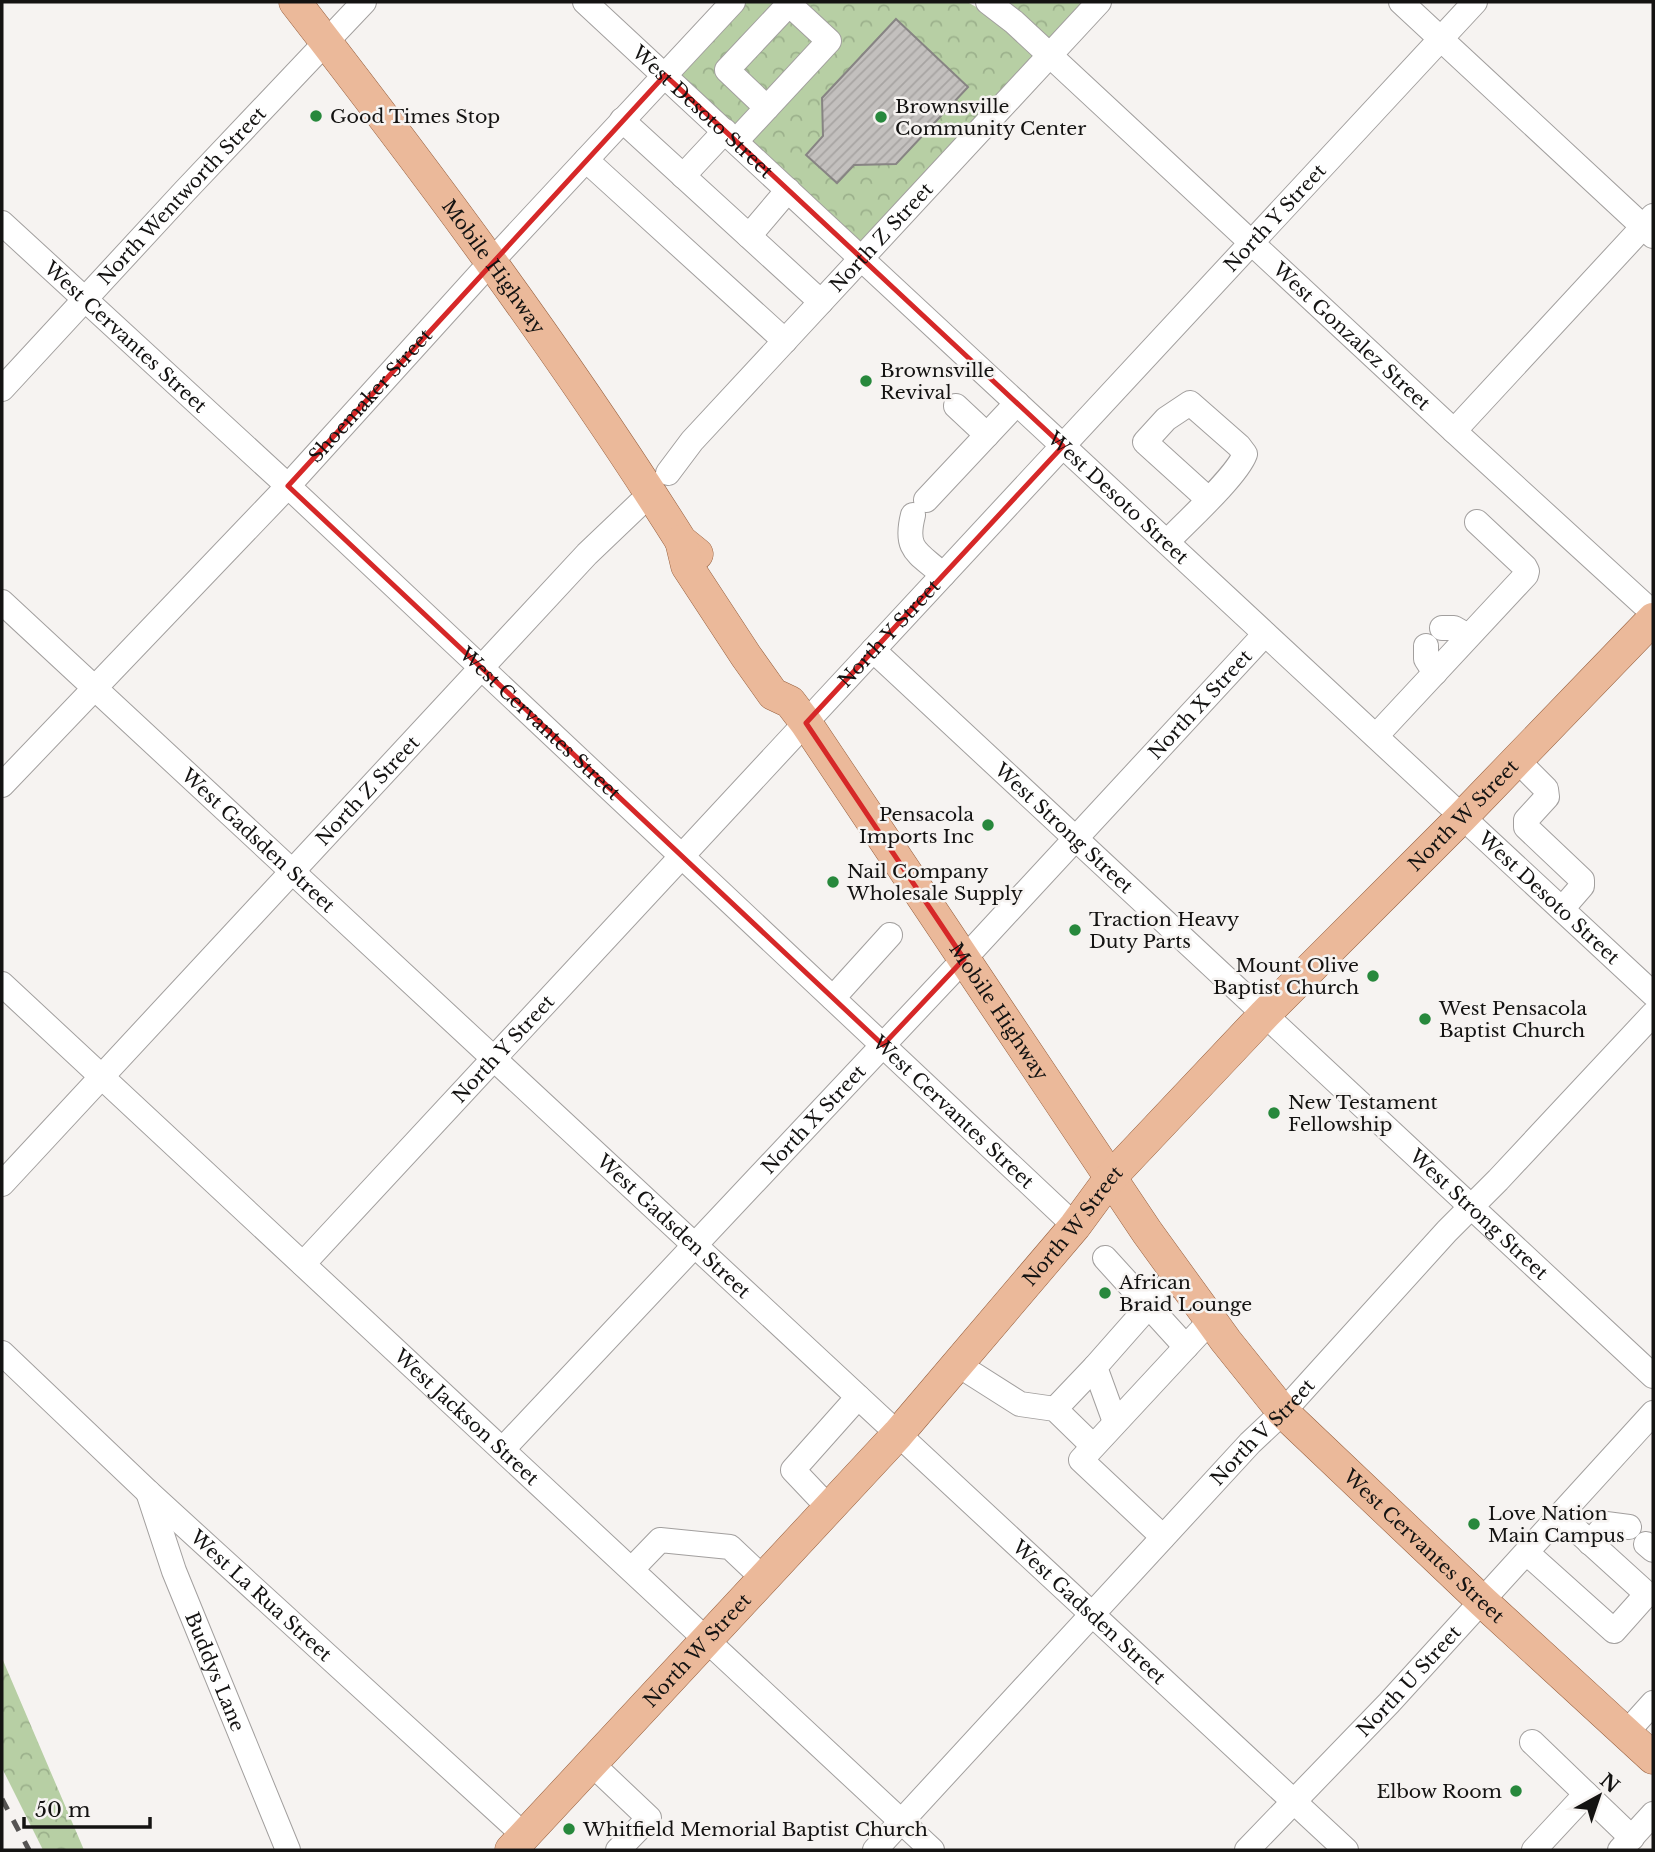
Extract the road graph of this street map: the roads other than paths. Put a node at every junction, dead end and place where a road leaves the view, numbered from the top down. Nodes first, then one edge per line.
1 (295, 2) edge
2 (365, 2) edge
3 (585, 2) edge
4 (733, 2) edge
5 (988, 2) edge
6 (1099, 2) edge
7 (1401, 2) edge
8 (1475, 2) edge
9 (1441, 39) junction
10 (327, 43) junction
11 (1049, 56) junction
12 (665, 75) junction
13 (767, 108) dead end
14 (622, 120) junction
15 (730, 136) junction
16 (586, 160) junction
17 (683, 176) junction
18 (788, 190) junction
19 (2, 223) edge
20 (1650, 227) edge
21 (749, 236) junction
22 (1252, 243) junction
23 (861, 258) junction
24 (491, 262) junction
25 (85, 300) junction
26 (821, 302) junction
27 (785, 341) junction
28 (2, 389) edge
29 (1017, 403) junction
30 (956, 406) dead end
31 (1454, 431) junction
32 (987, 435) junction
33 (1063, 446) junction
34 (659, 483) junction
35 (288, 486) junction
36 (1208, 499) dead end
37 (1477, 522) dead end
38 (1167, 542) junction
39 (943, 575) junction
40 (2, 602) edge
41 (1653, 613) edge
42 (1653, 619) edge
43 (1265, 634) junction
44 (1468, 636) junction
45 (873, 650) junction
46 (481, 667) junction
47 (1434, 673) junction
48 (94, 687) junction
49 (798, 712) junction
50 (1376, 736) junction
51 (1517, 760) junction
52 (2, 785) edge
53 (1462, 817) junction
54 (1075, 838) junction
55 (681, 856) junction
56 (293, 873) junction
57 (1562, 909) junction
58 (890, 934) dead end
59 (964, 959) junction
60 (2, 984) edge
61 (1653, 994) edge
62 (833, 998) junction
63 (1265, 1014) junction
64 (1653, 1014) edge
65 (883, 1045) junction
66 (494, 1058) junction
67 (102, 1077) junction
68 (1111, 1177) junction
69 (2, 1184) edge
70 (1472, 1206) junction
71 (1075, 1226) junction
72 (694, 1247) junction
73 (1105, 1258) dead end
74 (303, 1264) junction
75 (1177, 1274) junction
76 (1149, 1306) junction
77 (1211, 1320) junction
78 (1186, 1347) junction
79 (2, 1353) edge
80 (957, 1364) junction
81 (1095, 1367) junction
82 (1653, 1376) edge
83 (858, 1397) junction
84 (1055, 1409) junction
85 (1283, 1412) junction
86 (1653, 1413) edge
87 (1115, 1422) junction
88 (898, 1434) junction
89 (1093, 1446) junction
90 (503, 1449) junction
91 (148, 1492) junction
92 (830, 1508) junction
93 (1561, 1516) junction
94 (1163, 1537) junction
95 (1643, 1541) edge
96 (1590, 1543) junction
97 (1527, 1553) junction
98 (632, 1569) junction
99 (764, 1578) junction
100 (1650, 1591) edge
101 (1483, 1602) junction
102 (1092, 1615) junction
103 (708, 1640) junction
104 (1653, 1703) edge
105 (1626, 1733) junction
106 (1532, 1742) dead end
107 (1653, 1758) edge
108 (592, 1763) junction
109 (1586, 1794) junction
110 (1293, 1801) junction
111 (1653, 1814) edge
112 (901, 1822) junction
113 (518, 1843) edge
114 (1626, 1844) edge
115 (288, 1850) edge
116 (618, 1850) edge
117 (876, 1850) edge
118 (932, 1850) edge
119 (1247, 1850) edge
120 (1346, 1850) edge
121 (1534, 1850) edge

1 - 10 main road, Mobile Highway
2 - 10 street, North Wentworth Street
3 - 12 street, West Desoto Street
4 - 12 street, Shoemaker Street
5 - 11 street, West Gonzalez Street
6 - 11 street, North Z Street
7 - 9 street
8 - 9 street, North Y Street
9 - 20 street
9 - 22 street, North Y Street
10 - 24 main road, Mobile Highway
10 - 25 street, North Wentworth Street
11 - 22 street, West Gonzalez Street
11 - 23 street, North Z Street
12 - 14 street, Shoemaker Street
12 - 15 street, West Desoto Street
13 - 15 street
14 - 16 street, Shoemaker Street
14 - 17 street
15 - 17 street
15 - 18 street, West Desoto Street
16 - 24 street, Shoemaker Street
16 - 27 street
17 - 21 street
18 - 21 street
18 - 23 street, West Desoto Street
19 - 25 street, West Cervantes Street
20 - 31 street
21 - 26 street
22 - 31 street, West Gonzalez Street
22 - 33 street, North Y Street
23 - 26 street, North Z Street
23 - 29 street, West Desoto Street
24 - 34 main road, Mobile Highway
24 - 35 street, Shoemaker Street
25 - 28 street, North Wentworth Street
25 - 35 street, West Cervantes Street
26 - 27 street, North Z Street
27 - 34 street, North Z Street
29 - 32 street
29 - 33 street, West Desoto Street
30 - 32 street
31 - 41 street, West Gonzalez Street
32 - 39 street
33 - 38 street, West Desoto Street
33 - 39 street, North Y Street
34 - 46 street, North Z Street
34 - 49 main road, Mobile Highway
35 - 46 street, West Cervantes Street
35 - 48 street, Shoemaker Street
36 - 38 street
37 - 44 street
38 - 43 street, West Desoto Street
39 - 45 street, North Y Street
40 - 48 street, West Gadsden Street
42 - 51 main road, North W Street
43 - 50 street, West Desoto Street
43 - 54 street, North X Street
44 - 47 street
44 - 47 street
45 - 49 street, North Y Street
45 - 54 street, West Strong Street
46 - 55 street, West Cervantes Street
46 - 56 street, North Z Street
47 - 50 street
48 - 52 street, Shoemaker Street
48 - 56 street, West Gadsden Street
49 - 55 street, North Y Street
49 - 59 main road, Mobile Highway
50 - 53 street, West Desoto Street
51 - 53 main road, North W Street
51 - 57 street
53 - 57 street, West Desoto Street
53 - 63 main road, North W Street
54 - 59 street, North X Street
54 - 63 street, West Strong Street
55 - 62 street, West Cervantes Street
55 - 66 street, North Y Street
56 - 66 street, West Gadsden Street
56 - 67 street, North Z Street
57 - 61 street, West Desoto Street
58 - 62 street
59 - 65 street, North X Street
59 - 68 main road, Mobile Highway
60 - 67 street, West Jackson Street
62 - 65 street, West Cervantes Street
63 - 68 main road, North W Street
63 - 70 street, West Strong Street
64 - 70 street, North V Street
65 - 71 street, West Cervantes Street
65 - 72 street, North X Street
66 - 72 street, West Gadsden Street
66 - 74 street, North Y Street
67 - 69 street, North Z Street
67 - 74 street, West Jackson Street
68 - 71 main road, North W Street
68 - 75 main road, Mobile Highway
70 - 82 street, West Strong Street
70 - 85 street, North V Street
71 - 80 main road, North W Street
72 - 83 street, West Gadsden Street
72 - 90 street, North X Street
73 - 76 street
74 - 90 street, West Jackson Street
75 - 76 street
75 - 77 main road, Mobile Highway
76 - 78 street
76 - 81 street
77 - 78 street
77 - 85 main road, West Cervantes Street
78 - 87 street
79 - 91 street, West La Rua Street
80 - 84 street
80 - 88 main road, North W Street
81 - 84 street
81 - 87 street
83 - 88 street, West Gadsden Street
83 - 92 street
84 - 89 street
85 - 94 street, North V Street
85 - 101 main road, West Cervantes Street
86 - 93 street, North U Street
87 - 89 street
88 - 92 main road, North W Street
88 - 102 street, West Gadsden Street
89 - 94 street
90 - 98 street, West Jackson Street
91 - 113 street, West La Rua Street
91 - 115 street, Buddys Lane
92 - 99 main road, North W Street
93 - 96 street
93 - 97 street, North U Street
94 - 102 street, North V Street
95 - 96 street
96 - 100 street
97 - 100 street
97 - 101 street, North U Street
98 - 99 street
98 - 103 street, West Jackson Street
99 - 103 main road, North W Street
101 - 105 main road, West Cervantes Street
101 - 110 street, North U Street
102 - 110 street, West Gadsden Street
102 - 112 street, North V Street
103 - 108 main road, North W Street
103 - 112 street, West Jackson Street
104 - 105 street
105 - 107 main road, West Cervantes Street
106 - 109 street
108 - 113 main road, North W Street
108 - 116 street
109 - 114 street
109 - 121 street
110 - 119 street, North U Street
110 - 120 street, West Gadsden Street
111 - 114 street
112 - 117 street, North V Street
112 - 118 street, West Jackson Street

